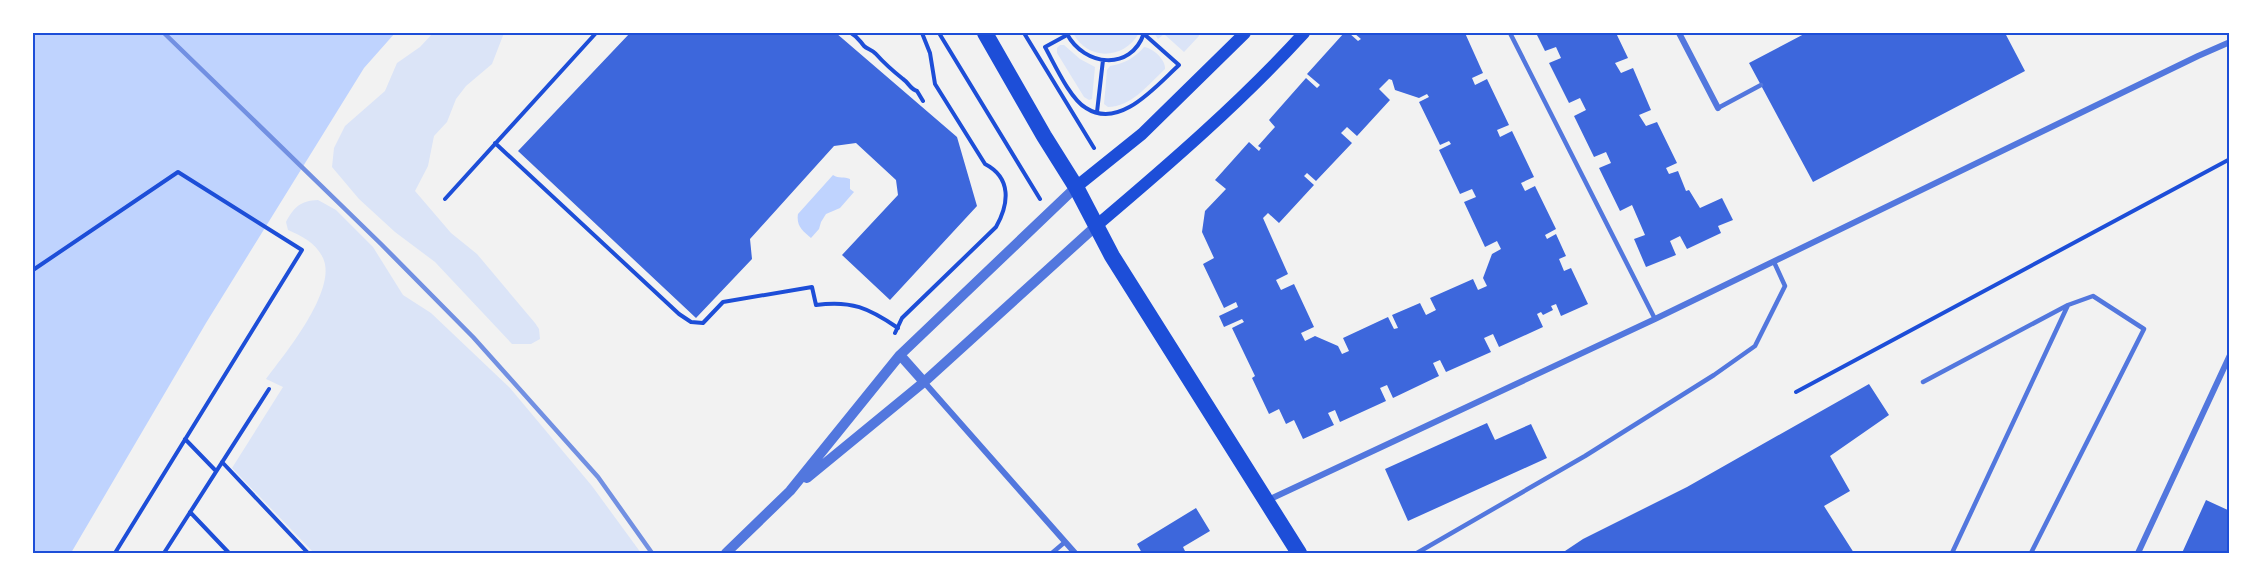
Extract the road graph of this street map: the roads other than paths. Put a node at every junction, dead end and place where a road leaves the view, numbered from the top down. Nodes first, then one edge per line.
1 (985, 33) edge
2 (1245, 33) edge
3 (1304, 33) edge
4 (1510, 33) edge
5 (1679, 33) edge
6 (2230, 42) edge
7 (1761, 85) dead end
8 (1718, 108) joint
9 (1076, 186) junction
10 (1096, 226) junction
11 (1774, 262) junction
12 (2068, 305) junction
13 (1655, 319) junction
14 (900, 355) junction
15 (2230, 355) edge
16 (924, 382) junction
17 (1923, 382) dead end
18 (790, 491) junction
19 (1266, 501) junction
20 (1065, 542) junction
21 (726, 553) edge
22 (1052, 553) edge
23 (1075, 553) edge
24 (1299, 553) edge
25 (1416, 553) edge
26 (1952, 553) edge
27 (2031, 553) edge
28 (2138, 553) edge

1 - 9 highway
2 - 9 main road
3 - 10 main road
4 - 13 lane
5 - 8 street
6 - 11 street
7 - 8 lane
9 - 10 highway
9 - 14 street
10 - 16 street
10 - 19 highway
11 - 13 street
11 - 25 lane
12 - 17 lane
12 - 26 lane
12 - 27 lane
13 - 19 street
14 - 16 street
14 - 18 street
15 - 28 street
16 - 18 street
16 - 20 street
18 - 21 street
19 - 24 highway
20 - 22 lane
20 - 23 street

